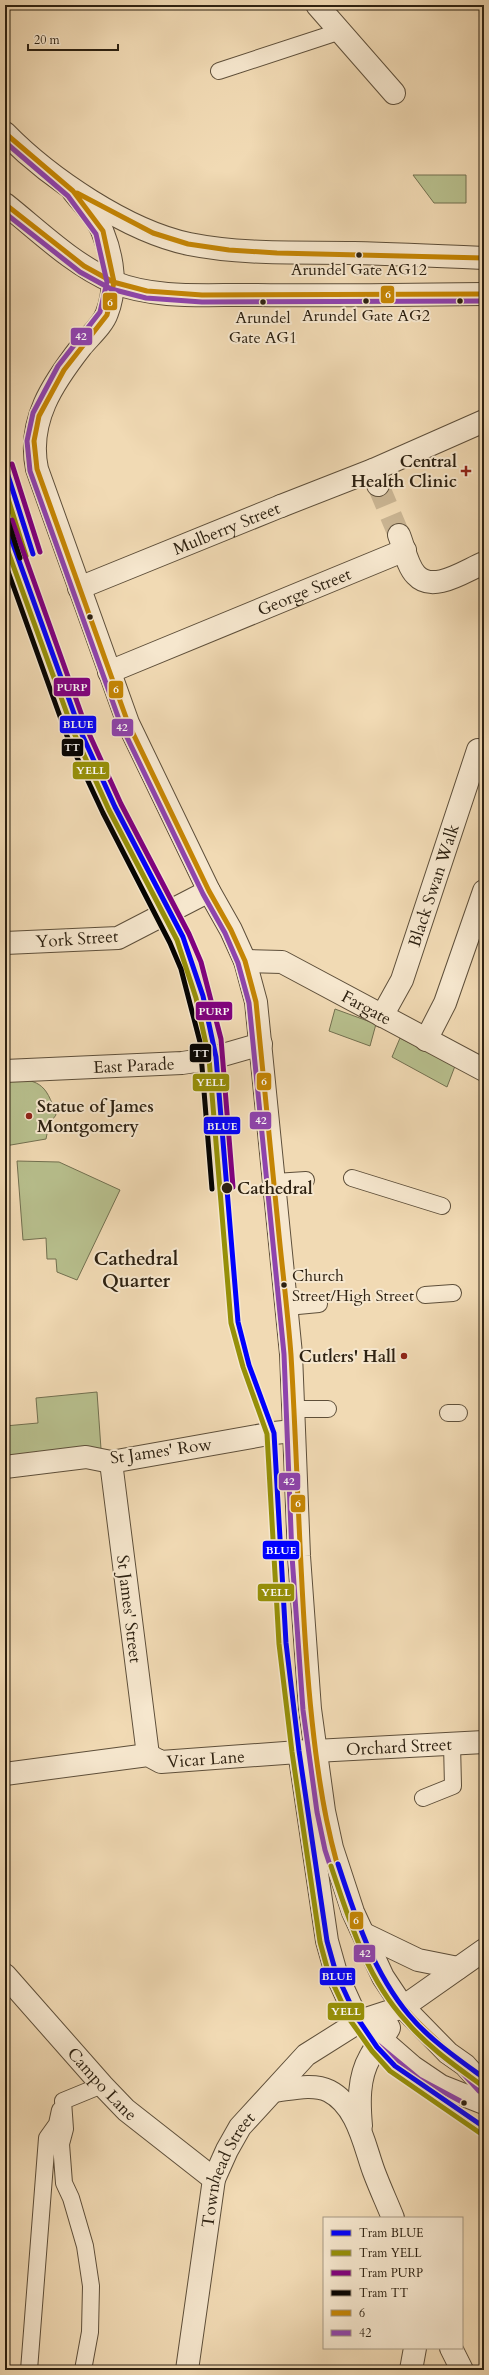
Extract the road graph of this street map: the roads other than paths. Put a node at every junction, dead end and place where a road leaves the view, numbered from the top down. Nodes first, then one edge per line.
1 (317, 5) edge
2 (338, 32) junction
3 (219, 71) dead end
4 (394, 93) dead end
5 (5, 133) edge
6 (73, 191) junction
7 (5, 204) edge
8 (484, 258) edge
9 (114, 282) junction
10 (484, 294) edge
11 (484, 421) edge
12 (484, 563) edge
13 (79, 588) junction
14 (109, 672) junction
15 (478, 750) dead end
16 (209, 891) junction
17 (484, 891) edge
18 (5, 943) edge
19 (244, 961) junction
20 (382, 1016) junction
21 (426, 1040) junction
22 (261, 1044) junction
23 (484, 1070) edge
24 (5, 1071) edge
25 (352, 1178) dead end
26 (306, 1180) dead end
27 (275, 1182) junction
28 (442, 1206) dead end
29 (453, 1293) dead end
30 (425, 1295) dead end
31 (318, 1304) dead end
32 (287, 1307) junction
33 (293, 1409) junction
34 (328, 1409) dead end
35 (294, 1431) junction
36 (111, 1462) junction
37 (5, 1467) edge
38 (484, 1742) edge
39 (452, 1744) junction
40 (307, 1751) junction
41 (148, 1755) junction
42 (5, 1774) edge
43 (423, 1798) dead end
44 (364, 1934) junction
45 (484, 1950) edge
46 (458, 1968) junction
47 (5, 1975) edge
48 (403, 2007) junction
49 (360, 2021) junction
50 (382, 2040) junction
51 (102, 2085) junction
52 (484, 2086) edge
53 (274, 2091) junction
54 (63, 2101) junction
55 (484, 2103) edge
56 (361, 2132) junction
57 (214, 2179) junction
58 (393, 2217) edge
59 (415, 2349) edge
60 (452, 2349) edge
61 (29, 2370) edge
62 (83, 2370) edge
63 (187, 2370) edge
64 (410, 2370) edge
65 (462, 2370) edge

1 - 2 street
2 - 3 lane
2 - 4 street
5 - 6 street
6 - 8 street
6 - 9 street
7 - 9 street
9 - 10 street
9 - 13 street
11 - 13 street, Mulberry Street
12 - 14 street, George Street
13 - 14 street
14 - 16 street
15 - 20 street, Black Swan Walk
16 - 18 street, York Street
16 - 19 street
17 - 21 street
19 - 20 street, Fargate
19 - 22 street
20 - 21 street, Fargate
21 - 23 street, Fargate
22 - 24 street, East Parade
22 - 27 street
25 - 28 lane
26 - 27 lane
27 - 32 street
29 - 30 lane
31 - 32 lane
32 - 33 street
33 - 34 lane
33 - 35 street
35 - 36 street, St James' Row
35 - 40 street
36 - 37 street, St James' Row
36 - 41 street, St James' Street
38 - 39 street, Orchard Street
39 - 40 street, Orchard Street
39 - 43 lane
40 - 41 street, Vicar Lane
40 - 44 street
40 - 49 street
41 - 42 street, Vicar Lane
44 - 46 street
44 - 48 street
45 - 46 street
46 - 48 street
47 - 51 street, Campo Lane
48 - 49 street, Townhead Street
48 - 50 street
48 - 52 street
49 - 50 street
49 - 53 street, Townhead Street
50 - 55 street
50 - 56 street
51 - 54 lane
51 - 57 street, Campo Lane
53 - 56 street
53 - 57 street, Townhead Street
54 - 61 lane
54 - 62 lane
56 - 58 street
57 - 63 street, Townhead Street
59 - 64 street
60 - 65 street

